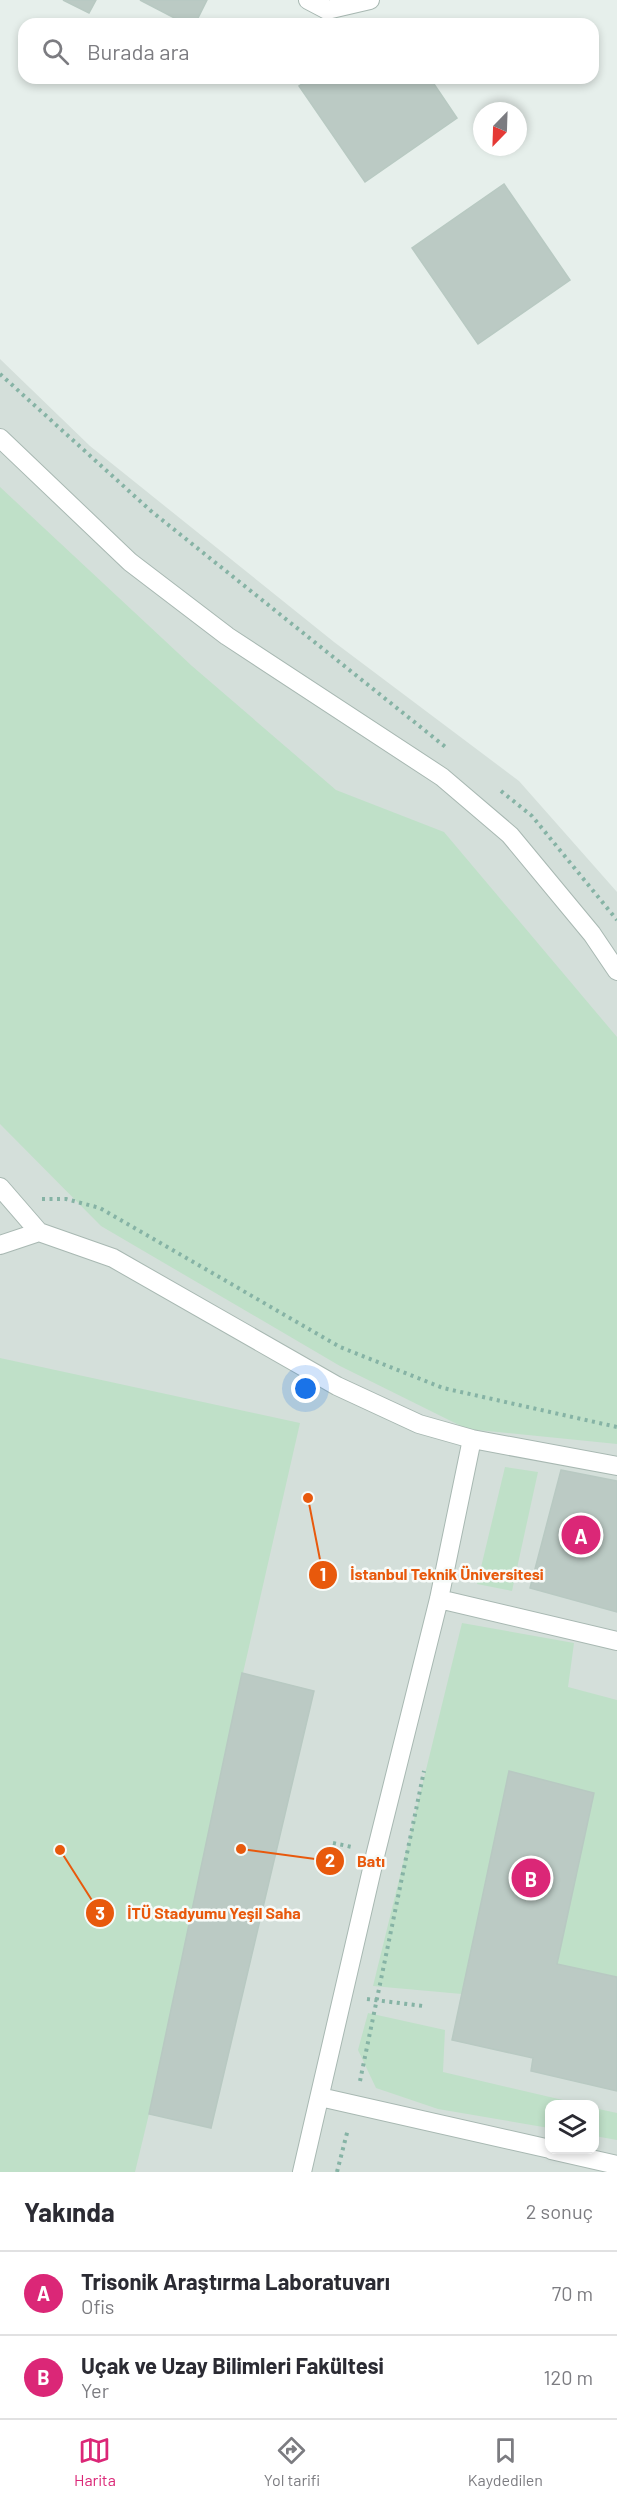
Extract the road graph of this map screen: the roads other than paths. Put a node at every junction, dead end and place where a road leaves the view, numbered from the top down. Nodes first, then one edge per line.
1 (308, 0) edge
2 (370, 0) edge
3 (0, 438) edge
4 (617, 971) edge
5 (6, 1193) edge
6 (39, 1232) junction
7 (0, 1245) edge
8 (472, 1439) junction
9 (617, 1466) edge
10 (439, 1599) junction
11 (617, 1641) edge
12 (320, 2097) junction
13 (545, 2148) edge
14 (571, 2154) edge
15 (617, 2165) edge
16 (302, 2172) edge

1 - 2 street
3 - 4 street
5 - 6 street
6 - 7 street
6 - 8 street
8 - 9 street
8 - 10 street
10 - 11 street
10 - 12 street
12 - 13 street
12 - 16 street
14 - 15 street

